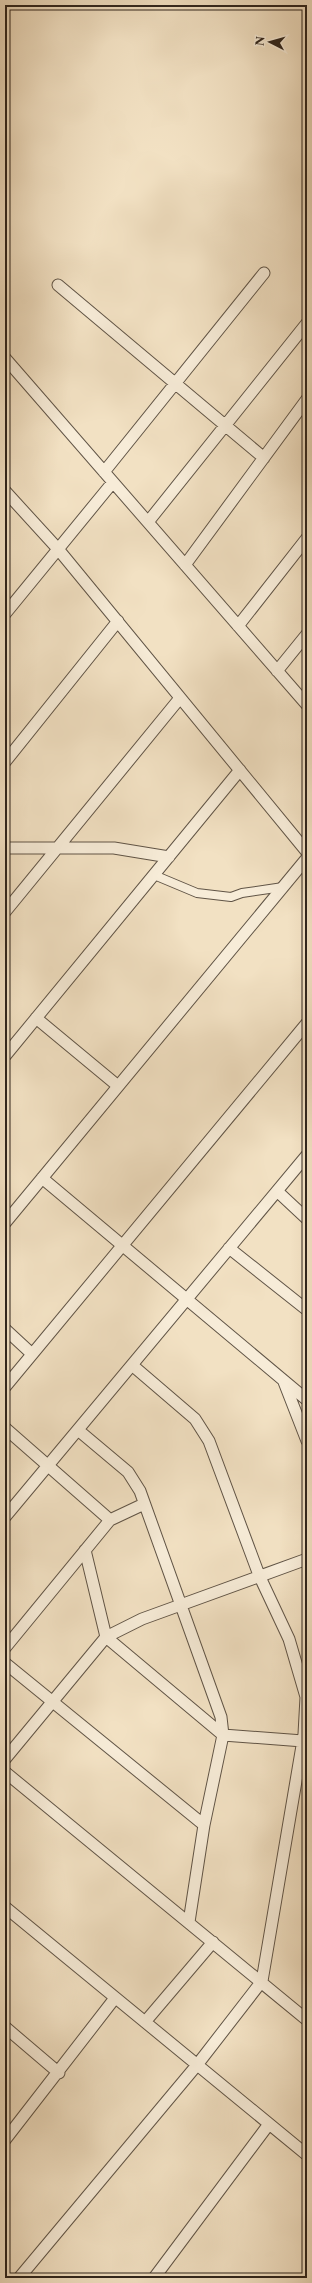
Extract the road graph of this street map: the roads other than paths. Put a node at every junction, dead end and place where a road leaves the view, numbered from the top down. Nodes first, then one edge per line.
1 (264, 273) dead end
2 (58, 285) dead end
3 (307, 323) edge
4 (5, 358) edge
5 (175, 384) junction
6 (307, 399) edge
7 (225, 425) junction
8 (264, 458) junction
9 (104, 472) junction
10 (113, 482) junction
11 (5, 490) edge
12 (148, 522) junction
13 (307, 538) edge
14 (58, 549) junction
15 (185, 565) junction
16 (5, 614) edge
17 (118, 621) junction
18 (238, 626) junction
19 (307, 634) edge
20 (277, 671) junction
21 (180, 698) junction
22 (307, 705) edge
23 (5, 762) edge
24 (240, 770) junction
25 (5, 848) edge
26 (57, 849) junction
27 (307, 852) edge
28 (169, 857) junction
29 (305, 862) edge
30 (154, 875) junction
31 (283, 887) junction
32 (5, 912) edge
33 (36, 1018) junction
34 (307, 1023) edge
35 (5, 1056) edge
36 (118, 1086) junction
37 (307, 1155) edge
38 (42, 1178) junction
39 (277, 1191) junction
40 (307, 1219) edge
41 (5, 1223) edge
42 (122, 1246) junction
43 (230, 1248) junction
44 (186, 1299) junction
45 (307, 1310) edge
46 (5, 1329) edge
47 (32, 1354) junction
48 (132, 1365) junction
49 (284, 1381) junction
50 (5, 1387) edge
51 (307, 1400) edge
52 (5, 1428) edge
53 (78, 1430) junction
54 (307, 1441) edge
55 (48, 1466) junction
56 (144, 1504) junction
57 (5, 1517) edge
58 (110, 1520) junction
59 (86, 1550) junction
60 (307, 1559) edge
61 (259, 1575) junction
62 (181, 1604) junction
63 (106, 1637) junction
64 (5, 1648) edge
65 (5, 1663) edge
66 (52, 1702) junction
67 (306, 1715) edge
68 (223, 1735) junction
69 (303, 1741) junction
70 (5, 1759) edge
71 (5, 1772) edge
72 (204, 1825) junction
73 (5, 1907) edge
74 (189, 1922) junction
75 (213, 1942) junction
76 (262, 1981) junction
77 (116, 1998) junction
78 (307, 2020) edge
79 (145, 2022) junction
80 (5, 2027) edge
81 (197, 2065) junction
82 (59, 2072) junction
83 (269, 2124) junction
84 (5, 2140) edge
85 (307, 2155) edge
86 (19, 2278) edge
87 (154, 2278) edge

1 - 5 street
2 - 5 street
3 - 7 street
4 - 9 street
5 - 7 street
5 - 9 street
6 - 8 street
7 - 8 street
7 - 12 street
8 - 15 street
9 - 10 street
10 - 12 street
10 - 14 street
11 - 14 street
12 - 15 street
13 - 18 street
14 - 16 street
14 - 17 street
15 - 18 street
17 - 21 street
17 - 23 street
18 - 20 street
19 - 20 street
20 - 22 street
21 - 24 street
21 - 26 street
24 - 27 street
24 - 28 street
25 - 26 street
26 - 28 street
26 - 32 street
28 - 30 street
29 - 31 street
30 - 31 street
30 - 33 street
31 - 36 street
33 - 35 street
33 - 36 street
34 - 42 street
36 - 38 street
37 - 39 street
38 - 41 street
38 - 42 street
39 - 40 street
39 - 43 street
42 - 44 street
42 - 47 street
43 - 44 street
43 - 45 street
44 - 48 street
44 - 49 street
46 - 47 street
47 - 50 street
48 - 53 street
48 - 61 street
49 - 51 street
49 - 54 street
52 - 55 street
53 - 55 street
53 - 56 street
55 - 57 street
55 - 58 street
56 - 58 street
56 - 62 street
58 - 59 street
59 - 63 street
59 - 64 street
60 - 61 street
61 - 62 street
61 - 67 street
62 - 63 street
62 - 68 street
63 - 66 street
63 - 68 street
65 - 66 street
66 - 70 street
66 - 72 street
67 - 69 street
68 - 69 street
68 - 72 street
69 - 76 street
71 - 74 street
72 - 74 street
73 - 77 street
74 - 75 street
75 - 76 street
75 - 79 street
76 - 78 street
76 - 81 street
77 - 79 street
77 - 82 street
79 - 81 street
80 - 82 street
81 - 83 street
81 - 86 street
82 - 84 street
83 - 85 street
83 - 87 street

